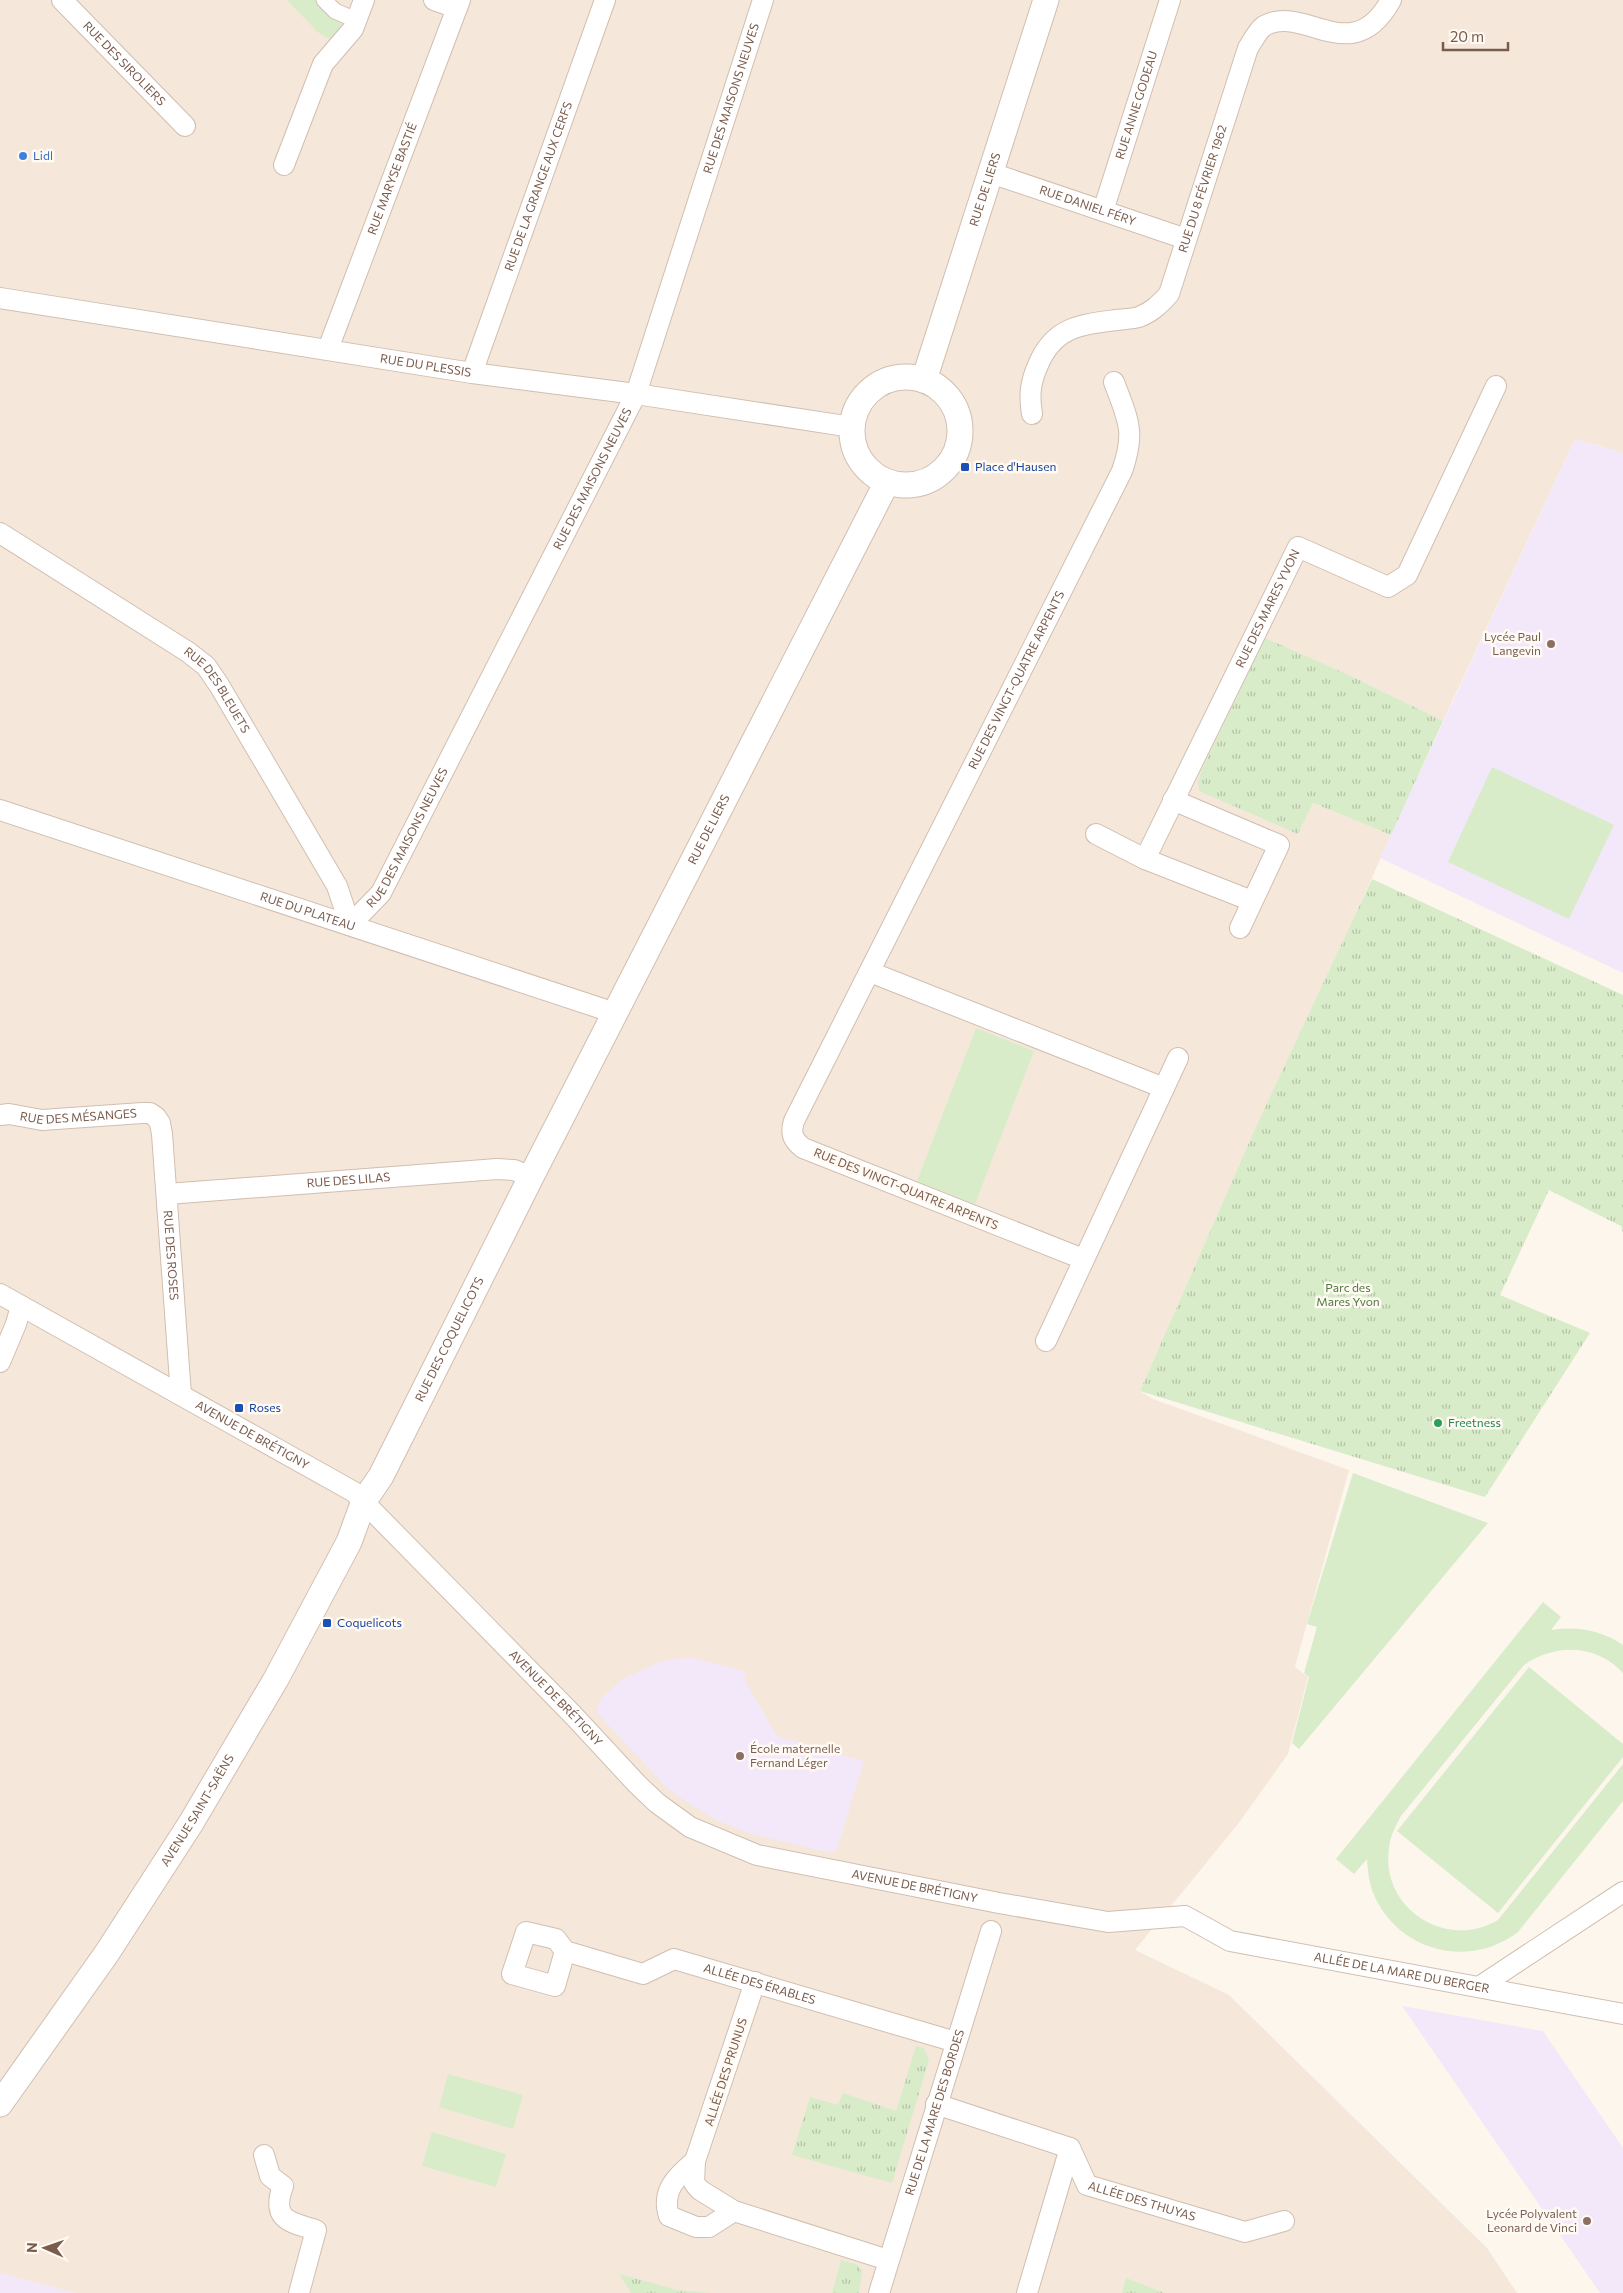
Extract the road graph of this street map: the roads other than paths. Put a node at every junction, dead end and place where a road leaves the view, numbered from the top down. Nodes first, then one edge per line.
1 (62, 0) edge
2 (324, 0) edge
3 (364, 0) edge
4 (434, 0) edge
5 (605, 0) edge
6 (763, 0) edge
7 (1046, 0) edge
8 (1170, 0) edge
9 (1392, 0) edge
10 (458, 4) edge
11 (356, 20) junction
12 (185, 126) dead end
13 (284, 165) dead end
14 (991, 173) junction
15 (1103, 211) junction
16 (1186, 239) junction
17 (0, 298) edge
18 (328, 349) junction
19 (472, 373) junction
20 (924, 380) junction
21 (1114, 382) dead end
22 (1496, 386) dead end
23 (636, 394) junction
24 (1032, 414) dead end
25 (852, 427) junction
26 (887, 482) junction
27 (0, 533) edge
28 (1173, 800) junction
29 (0, 810) edge
30 (1096, 834) dead end
31 (1146, 859) junction
32 (1252, 901) junction
33 (350, 925) junction
34 (1240, 928) dead end
35 (870, 972) junction
36 (615, 1013) junction
37 (1178, 1058) dead end
38 (1164, 1088) junction
39 (0, 1115) edge
40 (156, 1117) joint
41 (531, 1177) junction
42 (167, 1194) junction
43 (1083, 1259) junction
44 (0, 1294) edge
45 (21, 1306) junction
46 (1046, 1341) dead end
47 (0, 1362) edge
48 (180, 1395) junction
49 (364, 1501) junction
50 (1623, 1892) edge
51 (1185, 1916) joint
52 (991, 1931) dead end
53 (565, 1951) dead end
54 (756, 1982) junction
55 (1479, 1987) junction
56 (1623, 2014) edge
57 (956, 2042) junction
58 (0, 2104) edge
59 (936, 2104) junction
60 (1070, 2148) junction
61 (264, 2155) dead end
62 (695, 2161) junction
63 (734, 2211) junction
64 (1284, 2221) dead end
65 (888, 2260) junction
66 (299, 2293) edge
67 (879, 2293) edge
68 (1026, 2293) edge

1 - 12 street, RUE DES SIROLIERS
2 - 11 street
3 - 11 street
4 - 10 street, RUE MARYSE BASTIÉ
5 - 19 street, RUE DE LA GRANGE AUX CERFS
6 - 23 street, RUE DES MAISONS NEUVES
7 - 14 street, RUE DE LIERS
8 - 15 street, RUE ANNE GODEAU
9 - 16 street, RUE DU 8 FÉVRIER 1962
10 - 18 street, RUE MARYSE BASTIÉ
11 - 13 street
14 - 15 street, RUE DANIEL FÉRY
14 - 20 street, RUE DE LIERS
15 - 16 street, RUE DANIEL FÉRY
16 - 24 street, RUE DU 8 FÉVRIER 1962
17 - 18 street, RUE DU PLESSIS
18 - 19 street, RUE DU PLESSIS
19 - 23 street, RUE DU PLESSIS
20 - 25 street
20 - 26 street
21 - 35 street, RUE DES VINGT-QUATRE ARPENTS
22 - 28 street, RUE DES MARES YVON
23 - 25 street, RUE DU PLESSIS
23 - 33 street, RUE DES MAISONS NEUVES
25 - 26 street
26 - 36 street, RUE DE LIERS
27 - 33 street, RUE DES BLEUETS
28 - 31 street, RUE DES MARES YVON
28 - 32 street
29 - 33 street, RUE DU PLATEAU
30 - 31 street
31 - 32 street
32 - 34 street
33 - 36 street, RUE DU PLATEAU
35 - 38 street
35 - 43 street, RUE DES VINGT-QUATRE ARPENTS
36 - 41 street, RUE DE LIERS
37 - 38 street
38 - 43 street
39 - 40 street, RUE DES MÉSANGES
40 - 42 street, RUE DES ROSES
41 - 42 street, RUE DES LILAS
41 - 49 street, RUE DES COQUELICOTS
42 - 48 street, RUE DES ROSES
43 - 46 street
44 - 45 street, AVENUE DE BRÉTIGNY
45 - 47 street
45 - 48 street, AVENUE DE BRÉTIGNY
48 - 49 street, AVENUE DE BRÉTIGNY
49 - 51 street, AVENUE DE BRÉTIGNY
49 - 58 street, AVENUE SAINT-SAËNS
50 - 55 street
51 - 55 street, ALLÉE DE LA MARE DU BERGER
52 - 57 street, RUE DE LA MARE DES BORDES
53 - 54 street, ALLÉE DES ÉRABLES
54 - 57 street, ALLÉE DES ÉRABLES
54 - 62 street, ALLÉE DES PRUNUS
55 - 56 street, ALLÉE DE LA MARE DU BERGER
57 - 59 street, RUE DE LA MARE DES BORDES
59 - 60 street
59 - 65 street, RUE DE LA MARE DES BORDES
60 - 64 street, ALLÉE DES THUYAS
60 - 68 street
61 - 66 street
62 - 63 street, ALLÉE DES PRUNUS
62 - 63 street, ALLÉE DES PRUNUS
63 - 65 street, ALLÉE DES PRUNUS
65 - 67 street, RUE DE LA MARE DES BORDES

